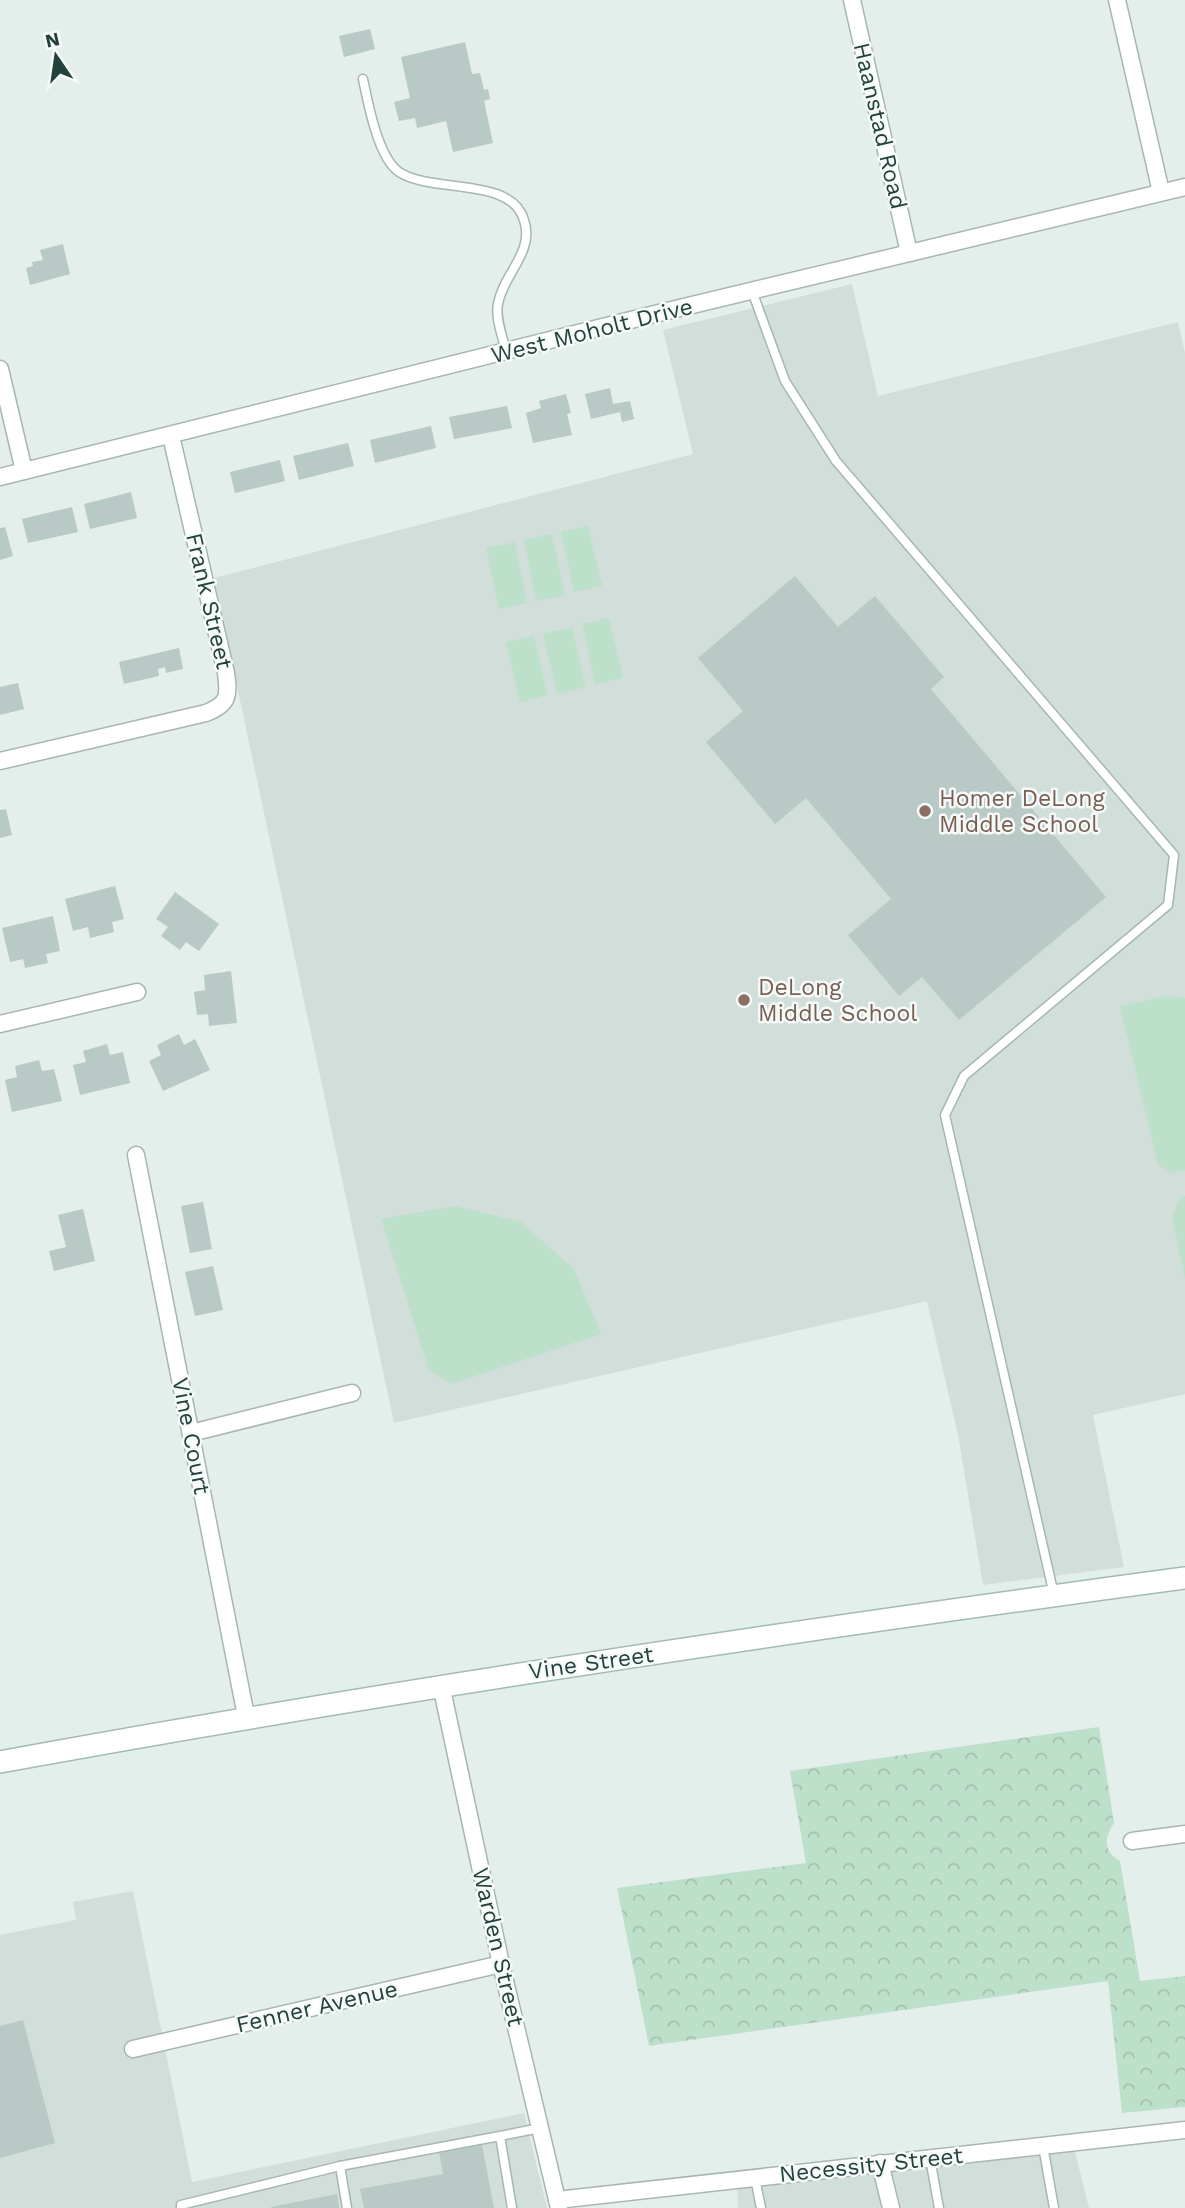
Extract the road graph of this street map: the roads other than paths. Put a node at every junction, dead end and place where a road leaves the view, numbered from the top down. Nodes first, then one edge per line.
1 (852, 0) edge
2 (1117, 0) edge
3 (363, 79) dead end
4 (1185, 187) edge
5 (1161, 192) junction
6 (909, 253) junction
7 (752, 291) junction
8 (507, 352) junction
9 (0, 369) edge
10 (171, 436) junction
11 (24, 471) junction
12 (0, 477) edge
13 (0, 761) edge
14 (137, 992) dead end
15 (0, 1024) edge
16 (136, 1155) dead end
17 (352, 1392) dead end
18 (191, 1433) junction
19 (1185, 1578) edge
20 (1054, 1595) junction
21 (441, 1685) junction
22 (246, 1716) junction
23 (0, 1762) edge
24 (1185, 1834) edge
25 (1132, 1841) dead end
26 (501, 1964) junction
27 (133, 2049) dead end
28 (540, 2128) junction
29 (1185, 2130) edge
30 (500, 2136) junction
31 (1043, 2146) junction
32 (930, 2158) junction
33 (880, 2164) junction
34 (340, 2166) junction
35 (755, 2178) junction
36 (558, 2204) edge
37 (181, 2208) edge
38 (347, 2208) edge
39 (512, 2208) edge
40 (761, 2208) edge
41 (891, 2208) edge
42 (939, 2208) edge
43 (1054, 2208) edge

1 - 6 street, Haanstad Road
2 - 5 street
3 - 8 lane
4 - 5 street, West Moholt Drive
5 - 6 street, West Moholt Drive
6 - 7 street, West Moholt Drive
7 - 8 street, West Moholt Drive
7 - 20 lane
8 - 10 street, West Moholt Drive
9 - 11 street
10 - 11 street, West Moholt Drive
10 - 13 street, Frank Street
11 - 12 street, West Moholt Drive
14 - 15 street
16 - 18 street, Vine Court
17 - 18 street
18 - 22 street, Vine Court
19 - 20 street, Vine Street
20 - 21 street, Vine Street
21 - 22 street, Vine Street
21 - 26 street, Warden Street
22 - 23 street, Vine Street
24 - 25 street
26 - 27 street, Fenner Avenue
26 - 28 street, Warden Street
28 - 30 lane
28 - 36 street, Warden Street
29 - 31 street, Necessity Street
30 - 34 lane
30 - 39 lane
31 - 32 street, Necessity Street
31 - 43 lane
32 - 33 street, Necessity Street
32 - 42 lane
33 - 35 street, Necessity Street
33 - 41 street
34 - 37 lane
34 - 38 lane
35 - 36 street, Necessity Street
35 - 40 lane

